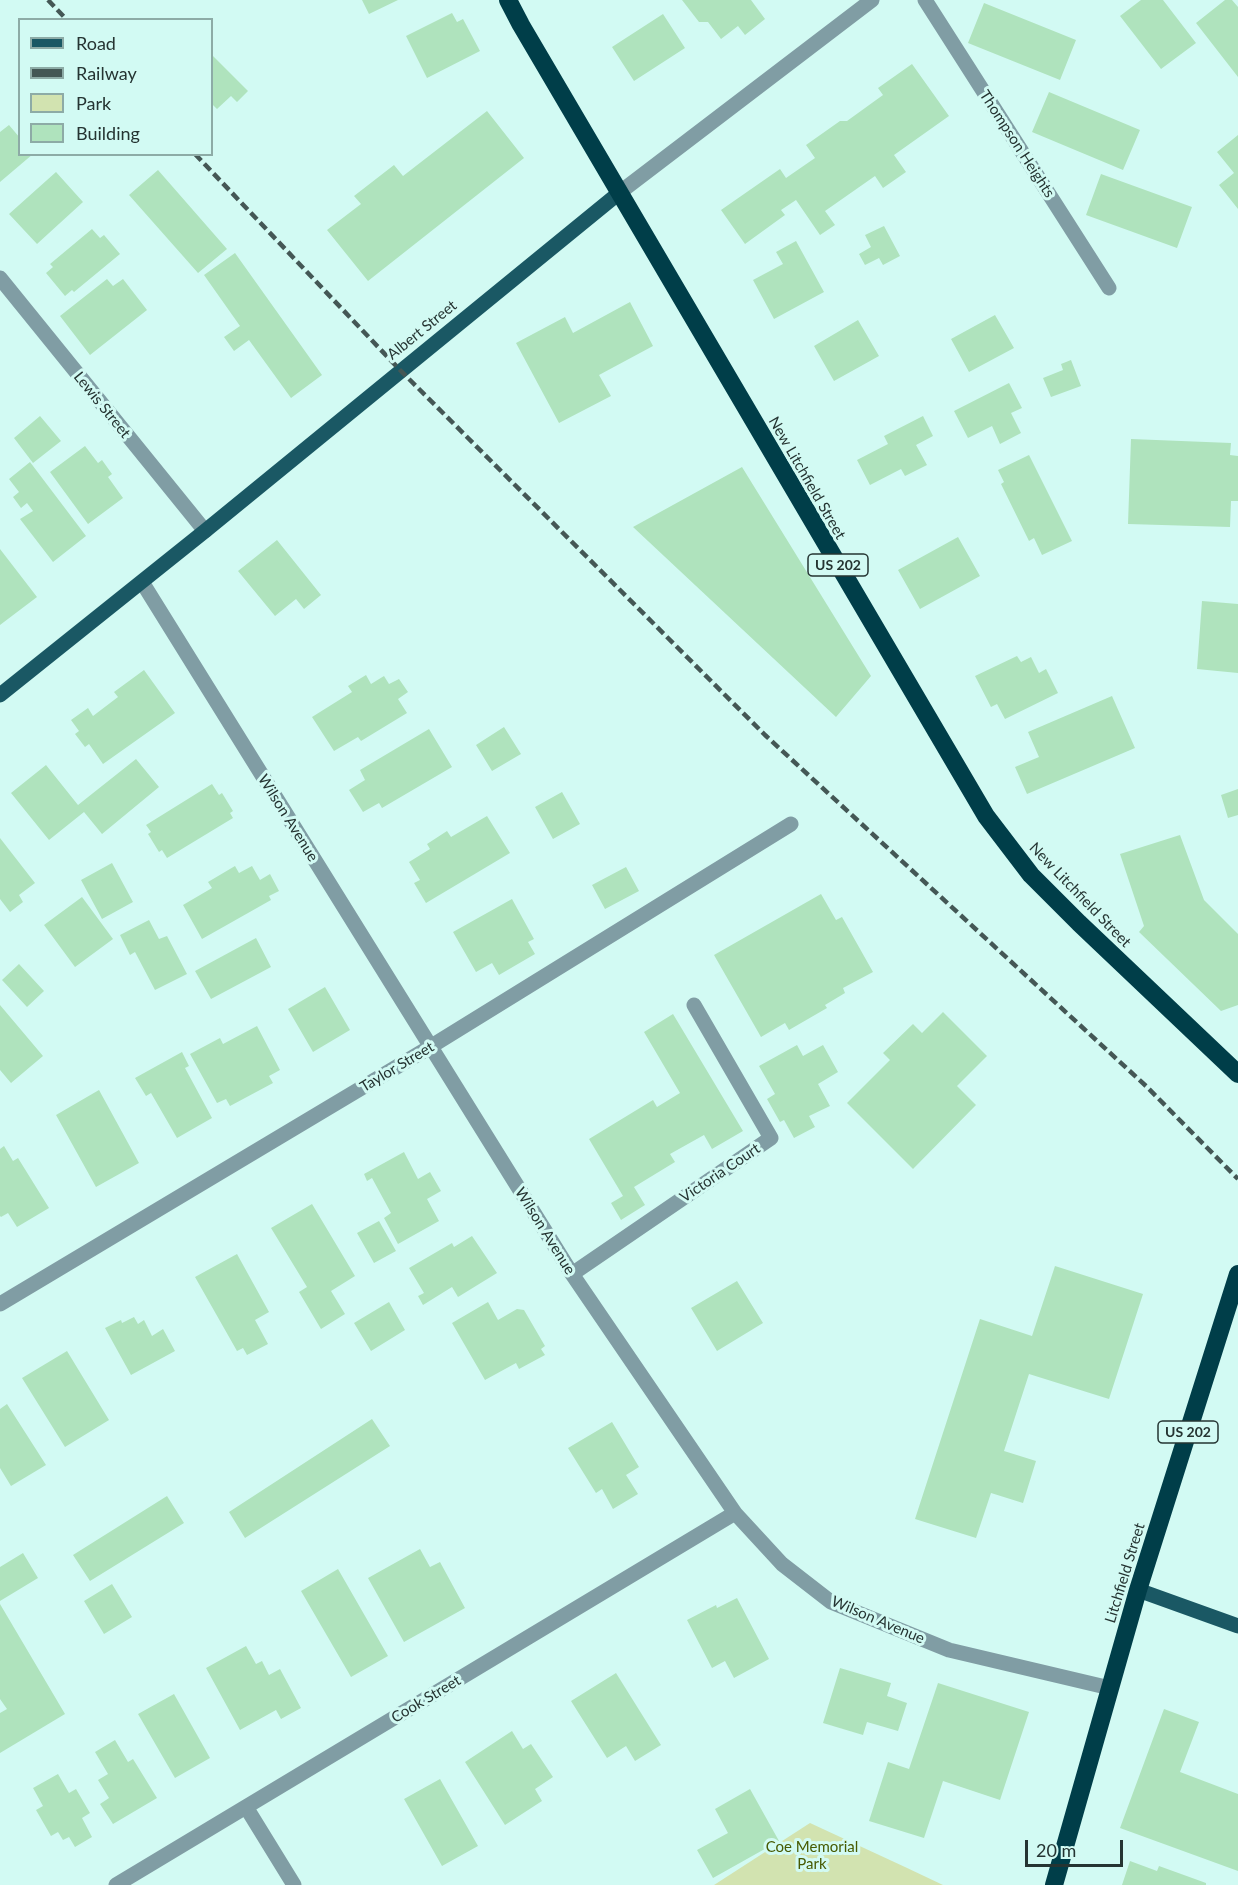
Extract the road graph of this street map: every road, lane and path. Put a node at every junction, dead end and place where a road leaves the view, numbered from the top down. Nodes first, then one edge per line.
1 (508, 0) edge
2 (872, 0) edge
3 (925, 0) edge
4 (619, 192) junction
5 (0, 278) edge
6 (1109, 288) dead end
7 (205, 531) junction
8 (141, 582) junction
9 (0, 695) edge
10 (791, 824) dead end
11 (694, 1005) dead end
12 (430, 1047) junction
13 (1238, 1074) edge
14 (572, 1274) junction
15 (1238, 1274) edge
16 (0, 1304) edge
17 (735, 1513) junction
18 (1138, 1590) junction
19 (1238, 1626) edge
20 (1110, 1688) junction
21 (246, 1807) junction
22 (116, 1885) edge
23 (294, 1885) edge
24 (1054, 1885) edge

1 - 4 highway, New Litchfield Street / US 202
2 - 4 street, Albert Street
3 - 6 street, Thompson Heights
4 - 7 main road, Albert Street
4 - 13 highway, New Litchfield Street / US 202
5 - 7 street, Lewis Street
7 - 8 main road, Albert Street
8 - 9 main road, Albert Street
8 - 12 street, Wilson Avenue
10 - 12 street, Taylor Street
11 - 14 street, Victoria Court
12 - 14 street, Wilson Avenue
12 - 16 street, Taylor Street
14 - 17 street, Wilson Avenue
15 - 18 highway, Litchfield Street / US 202
17 - 20 street, Wilson Avenue
17 - 21 street, Cook Street
18 - 19 main road
18 - 20 highway, Litchfield Street / US 202
20 - 24 highway, Litchfield Street / US 202
21 - 22 street, Cook Street
21 - 23 street

